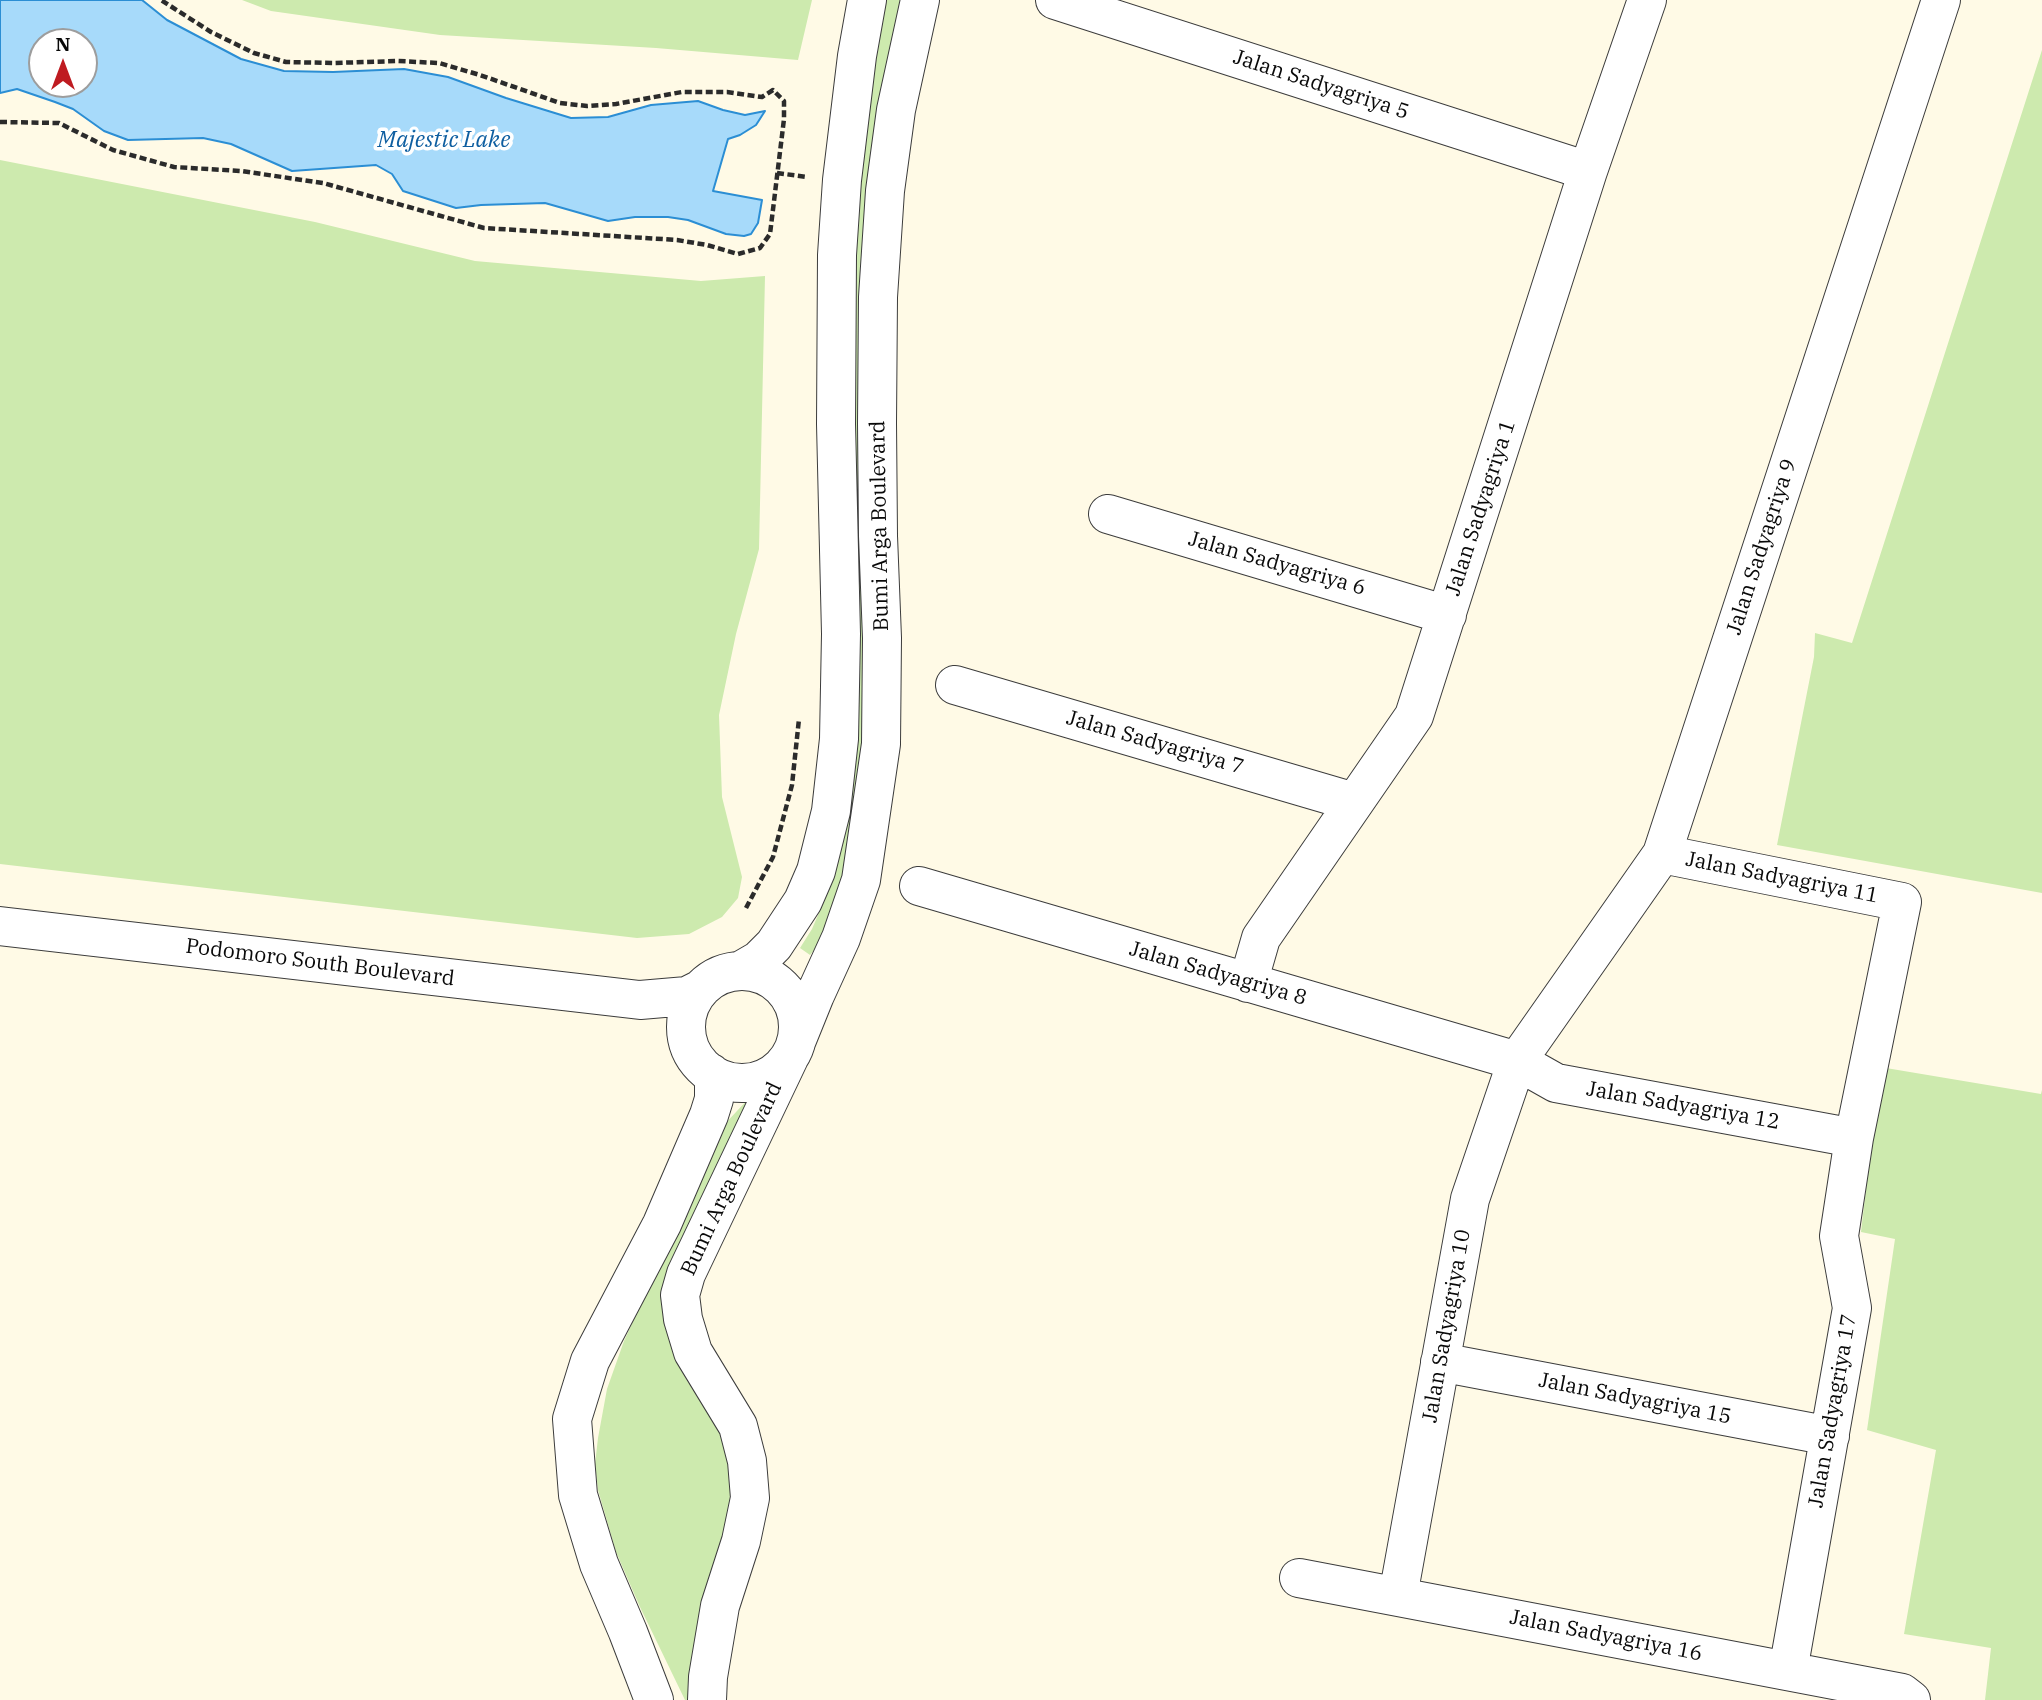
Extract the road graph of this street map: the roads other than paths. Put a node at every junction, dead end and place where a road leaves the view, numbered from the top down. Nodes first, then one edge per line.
1 (867, 0) edge
2 (920, 0) edge
3 (1055, 0) edge
4 (1647, 0) edge
5 (1941, 0) edge
6 (1588, 171) junction
7 (1108, 514) dead end
8 (1447, 615) junction
9 (955, 685) dead end
10 (1354, 802) junction
11 (1662, 854) junction
12 (919, 886) dead end
13 (1902, 902) joint
14 (0, 926) edge
15 (740, 971) junction
16 (1248, 983) junction
17 (701, 989) junction
18 (640, 1000) junction
19 (792, 1050) junction
20 (700, 1060) junction
21 (1517, 1061) junction
22 (1854, 1138) junction
23 (1440, 1362) junction
24 (1830, 1436) junction
25 (1299, 1578) dead end
26 (1398, 1596) junction
27 (1788, 1671) junction
28 (653, 1700) edge
29 (707, 1700) edge
30 (1911, 1700) edge

1 - 15 street, Bumi Arga Boulevard
2 - 19 street, Bumi Arga Boulevard
3 - 6 street, Jalan Sadyagriya 5
4 - 6 street, Jalan Sadyagriya 1
5 - 11 street, Jalan Sadyagriya 9
6 - 8 street, Jalan Sadyagriya 1
7 - 8 street, Jalan Sadyagriya 6
8 - 10 street, Jalan Sadyagriya 1
9 - 10 street, Jalan Sadyagriya 7
10 - 16 street, Jalan Sadyagriya 1
11 - 13 street, Jalan Sadyagriya 11
11 - 21 street, Jalan Sadyagriya 9
12 - 16 street, Jalan Sadyagriya 8
13 - 22 street, Jalan Sadyagriya 17
14 - 18 street, Podomoro South Boulevard
15 - 17 street
15 - 19 street
16 - 21 street, Jalan Sadyagriya 8
17 - 18 street, Podomoro South Boulevard
17 - 20 street
18 - 20 street, Podomoro South Boulevard
19 - 20 street
19 - 29 street, Bumi Arga Boulevard
20 - 28 street, Bumi Arga Boulevard
21 - 22 street, Jalan Sadyagriya 12
21 - 23 street, Jalan Sadyagriya 10
22 - 24 street, Jalan Sadyagriya 17
23 - 24 street, Jalan Sadyagriya 15
23 - 26 street, Jalan Sadyagriya 10
24 - 27 street, Jalan Sadyagriya 17
25 - 26 street, Jalan Sadyagriya 16
26 - 27 street, Jalan Sadyagriya 16
27 - 30 street, Jalan Sadyagriya 16

